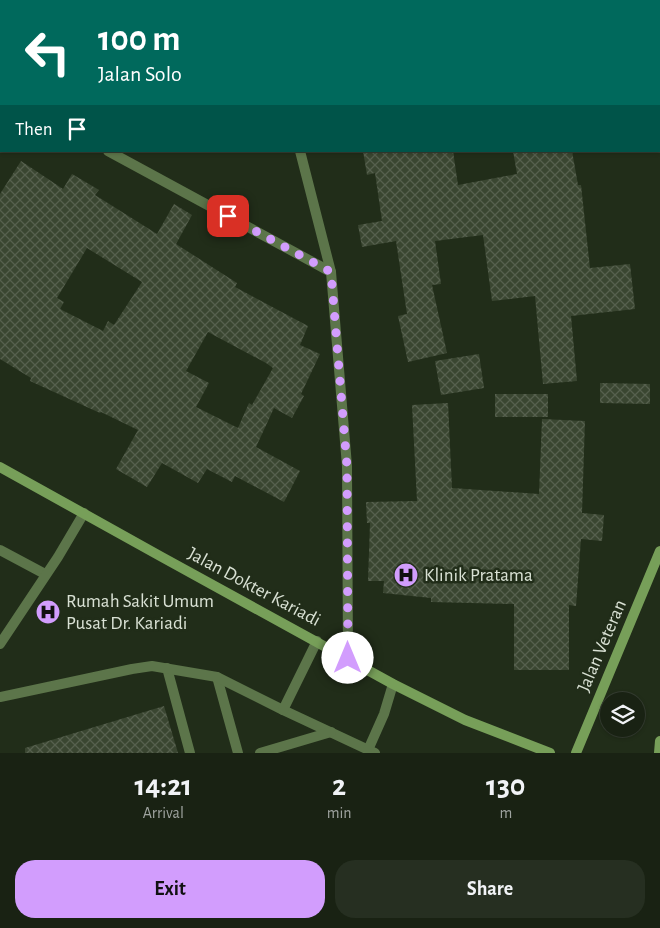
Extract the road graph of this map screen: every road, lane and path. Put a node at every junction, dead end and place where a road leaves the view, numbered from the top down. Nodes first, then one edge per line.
1 (110, 152) edge
2 (300, 152) edge
3 (331, 272) junction
4 (0, 467) edge
5 (84, 513) junction
6 (0, 550) edge
7 (660, 552) edge
8 (45, 574) junction
9 (317, 641) junction
10 (0, 644) edge
11 (348, 658) junction
12 (167, 668) junction
13 (217, 677) junction
14 (393, 684) junction
15 (0, 697) edge
16 (283, 710) junction
17 (331, 732) junction
18 (660, 741) edge
19 (367, 752) edge
20 (190, 753) edge
21 (238, 753) edge
22 (260, 753) edge
23 (550, 753) edge
24 (576, 753) edge
25 (659, 753) edge

1 - 3 street
2 - 3 street
3 - 11 street
4 - 5 main road, Jalan Dokter Kariadi
5 - 8 street
5 - 9 main road, Jalan Dokter Kariadi
6 - 8 street
7 - 24 main road, Jalan Veteran
8 - 10 street
9 - 11 main road, Jalan Dokter Kariadi
9 - 16 street
11 - 14 main road, Jalan Dokter Kariadi
12 - 13 street
12 - 15 street
12 - 20 street
13 - 16 street
13 - 21 street
14 - 19 street
14 - 23 main road, Jalan Dokter Kariadi
16 - 17 street
17 - 19 street
17 - 22 street
18 - 25 main road

